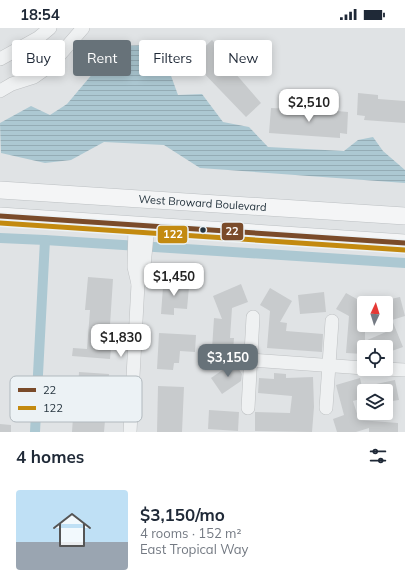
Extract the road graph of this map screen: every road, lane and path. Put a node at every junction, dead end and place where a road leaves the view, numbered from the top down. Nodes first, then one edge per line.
1 (50, 28) edge
2 (83, 28) edge
3 (0, 59) edge
4 (0, 91) edge
5 (0, 190) edge
6 (168, 201) junction
7 (0, 216) edge
8 (405, 216) edge
9 (140, 239) junction
10 (405, 243) edge
11 (254, 317) dead end
12 (332, 321) dead end
13 (251, 360) junction
14 (329, 365) junction
15 (357, 367) edge
16 (393, 369) edge
17 (405, 370) edge
18 (133, 376) edge
19 (248, 408) dead end
20 (326, 408) dead end
21 (131, 422) edge
22 (130, 432) edge

1 - 3 street
2 - 4 street
5 - 6 main road, West Broward Boulevard
6 - 8 main road, West Broward Boulevard
6 - 9 main road
7 - 9 main road
9 - 10 main road
9 - 18 street
11 - 13 street
12 - 14 street
13 - 14 street
13 - 19 street
14 - 15 street
14 - 20 street
16 - 17 street
21 - 22 street

